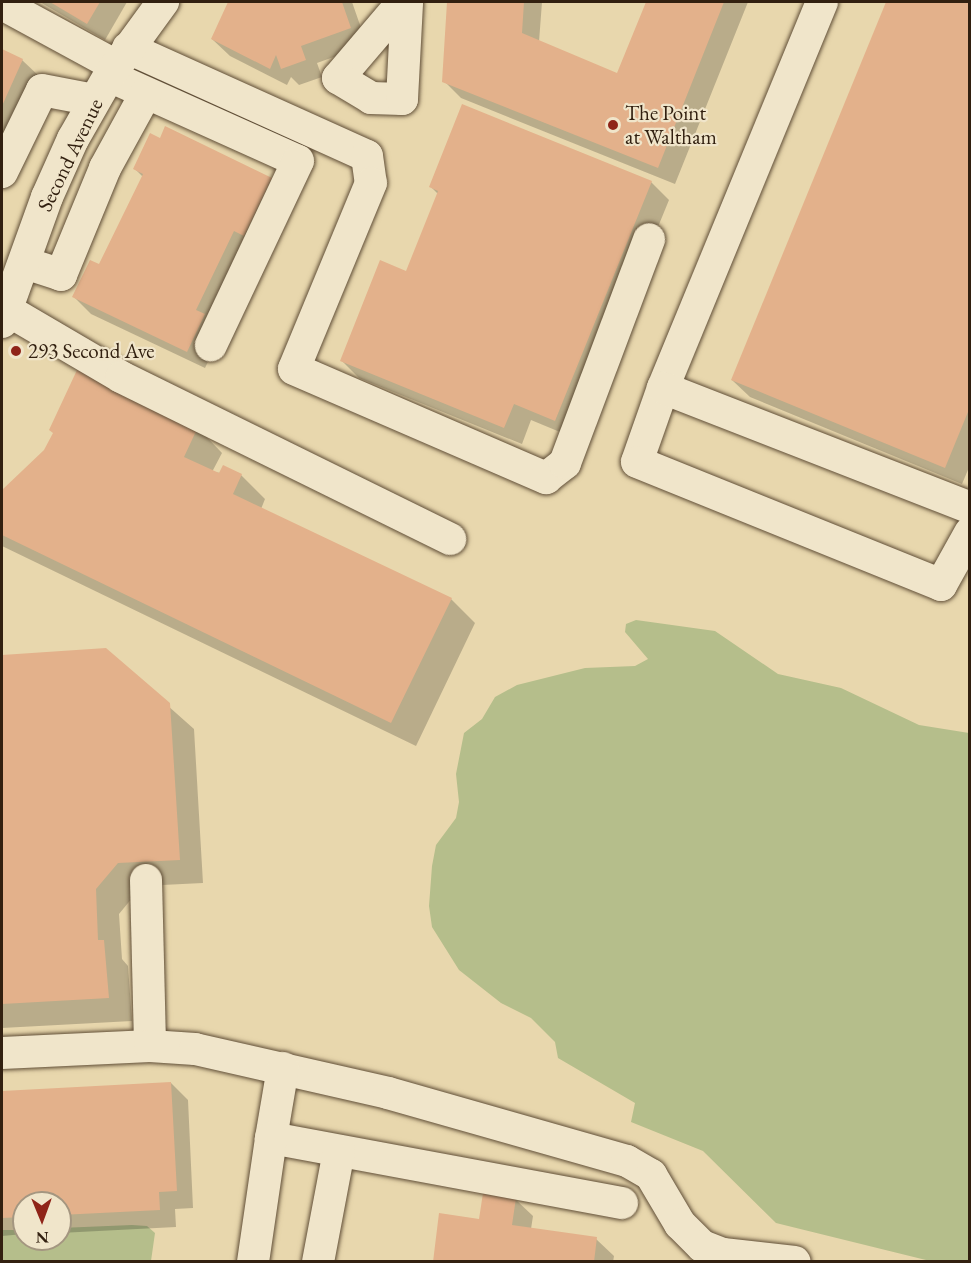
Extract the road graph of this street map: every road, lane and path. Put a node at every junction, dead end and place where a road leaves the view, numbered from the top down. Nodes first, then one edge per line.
1 (163, 2) edge
2 (405, 2) edge
3 (822, 2) edge
4 (2, 4) edge
5 (379, 14) edge
6 (112, 72) junction
7 (146, 93) junction
8 (2, 172) edge
9 (56, 176) junction
10 (96, 189) junction
11 (649, 239) dead end
12 (15, 272) edge
13 (4, 314) edge
14 (211, 345) dead end
15 (663, 388) junction
16 (969, 508) edge
17 (969, 534) edge
18 (450, 539) dead end
19 (146, 880) dead end
20 (150, 1046) junction
21 (2, 1053) edge
22 (283, 1068) junction
23 (271, 1138) junction
24 (339, 1151) junction
25 (622, 1203) dead end
26 (254, 1262) edge
27 (318, 1262) edge
28 (795, 1262) edge

1 - 6 street, Second Avenue
2 - 5 street
2 - 5 street
3 - 15 street
4 - 6 street
6 - 7 street
6 - 8 street
6 - 9 street, Second Avenue
6 - 11 street
7 - 10 street
7 - 14 street
9 - 10 street
9 - 12 street, Second Avenue
10 - 12 street
12 - 13 street, Second Avenue
13 - 18 street
15 - 16 street
15 - 17 street
19 - 20 street
20 - 21 street
20 - 22 street
22 - 23 street
22 - 28 street
23 - 24 street
23 - 26 street
24 - 25 street
24 - 27 street

